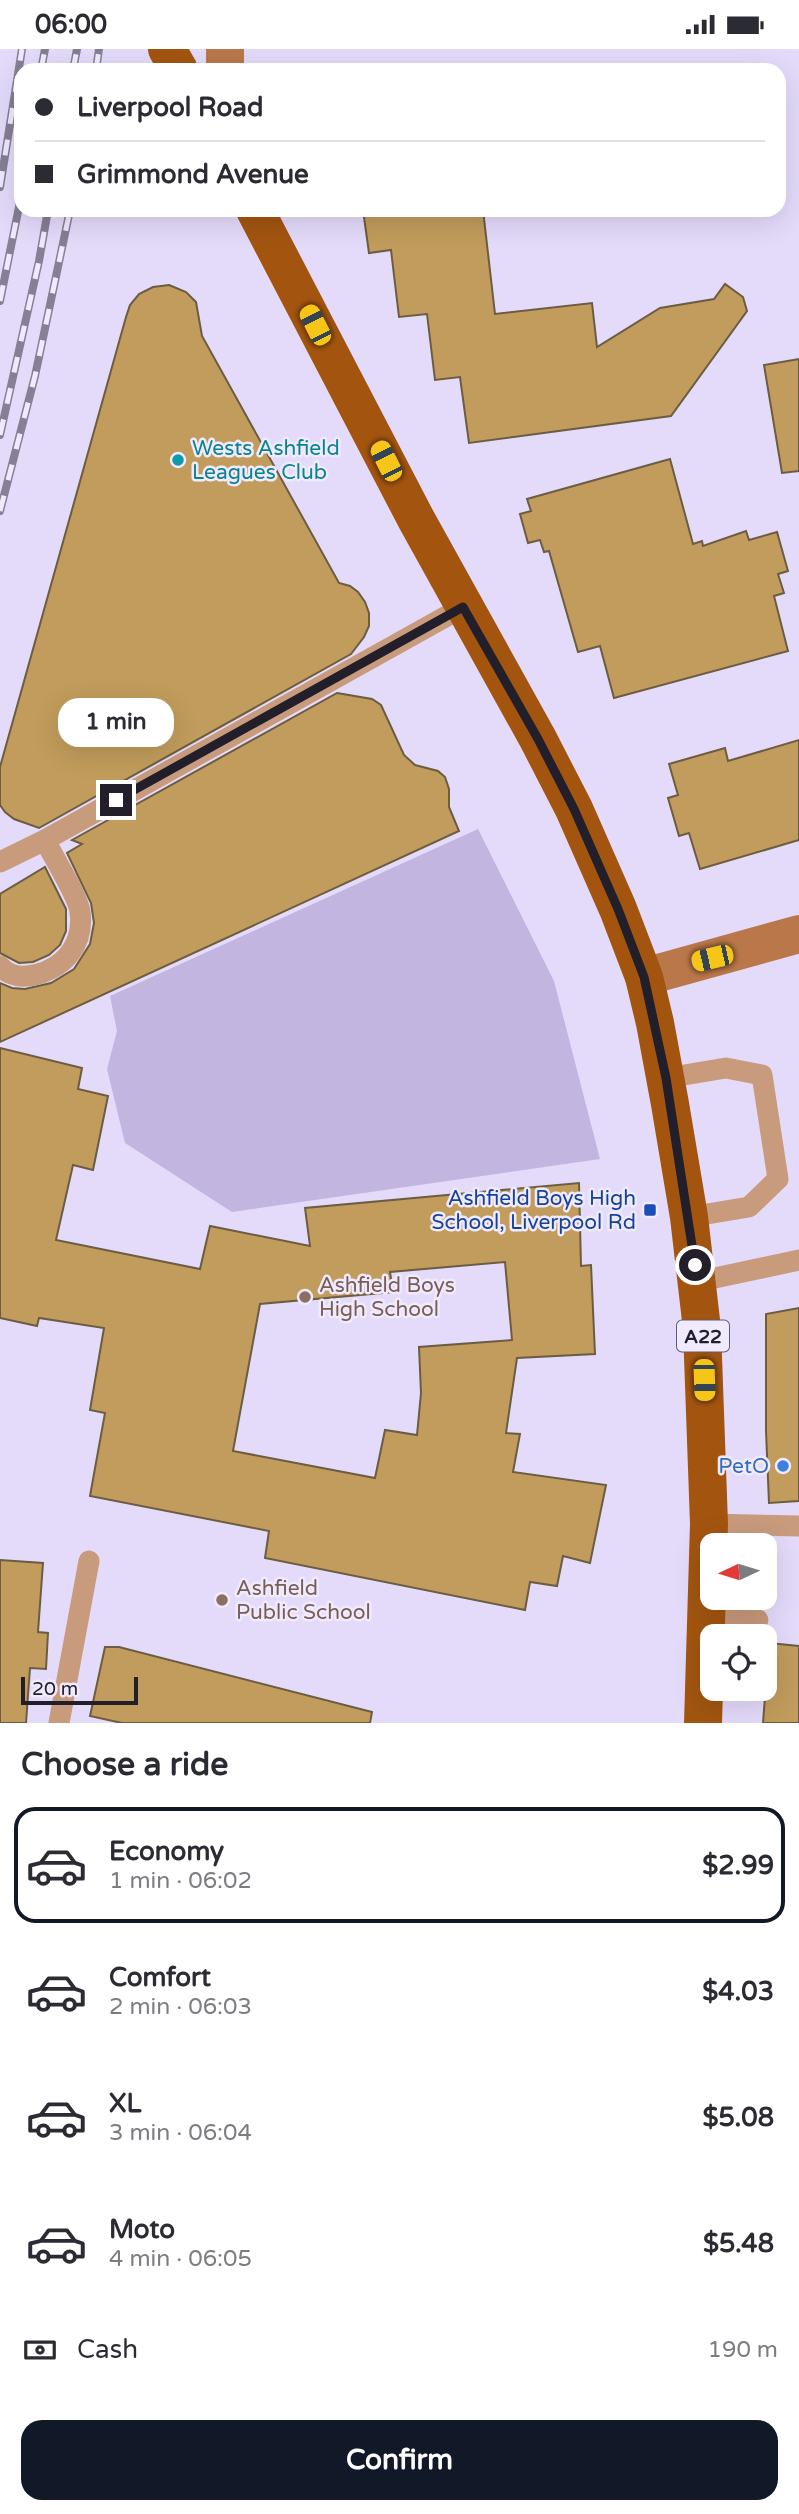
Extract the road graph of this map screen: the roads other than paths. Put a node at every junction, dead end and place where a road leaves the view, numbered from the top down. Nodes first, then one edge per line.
1 (259, 217) edge
2 (463, 607) junction
3 (44, 840) junction
4 (0, 862) edge
5 (799, 935) edge
6 (0, 966) edge
7 (644, 977) junction
8 (666, 1078) junction
9 (689, 1217) junction
10 (799, 1260) edge
11 (696, 1282) junction
12 (709, 1524) junction
13 (799, 1526) edge
14 (89, 1561) dead end
15 (708, 1618) junction
16 (758, 1620) dead end
17 (59, 1723) edge
18 (703, 1723) edge

1 - 2 highway, A22
2 - 3 lane
2 - 7 highway, A22
3 - 4 lane
3 - 6 lane
5 - 7 main road
7 - 8 highway, A22
8 - 9 highway, A22
8 - 9 lane
9 - 11 highway, A22
10 - 11 lane
11 - 12 highway, A22
12 - 13 lane
12 - 15 highway, A22
14 - 17 lane
15 - 16 lane
15 - 18 highway, A22

